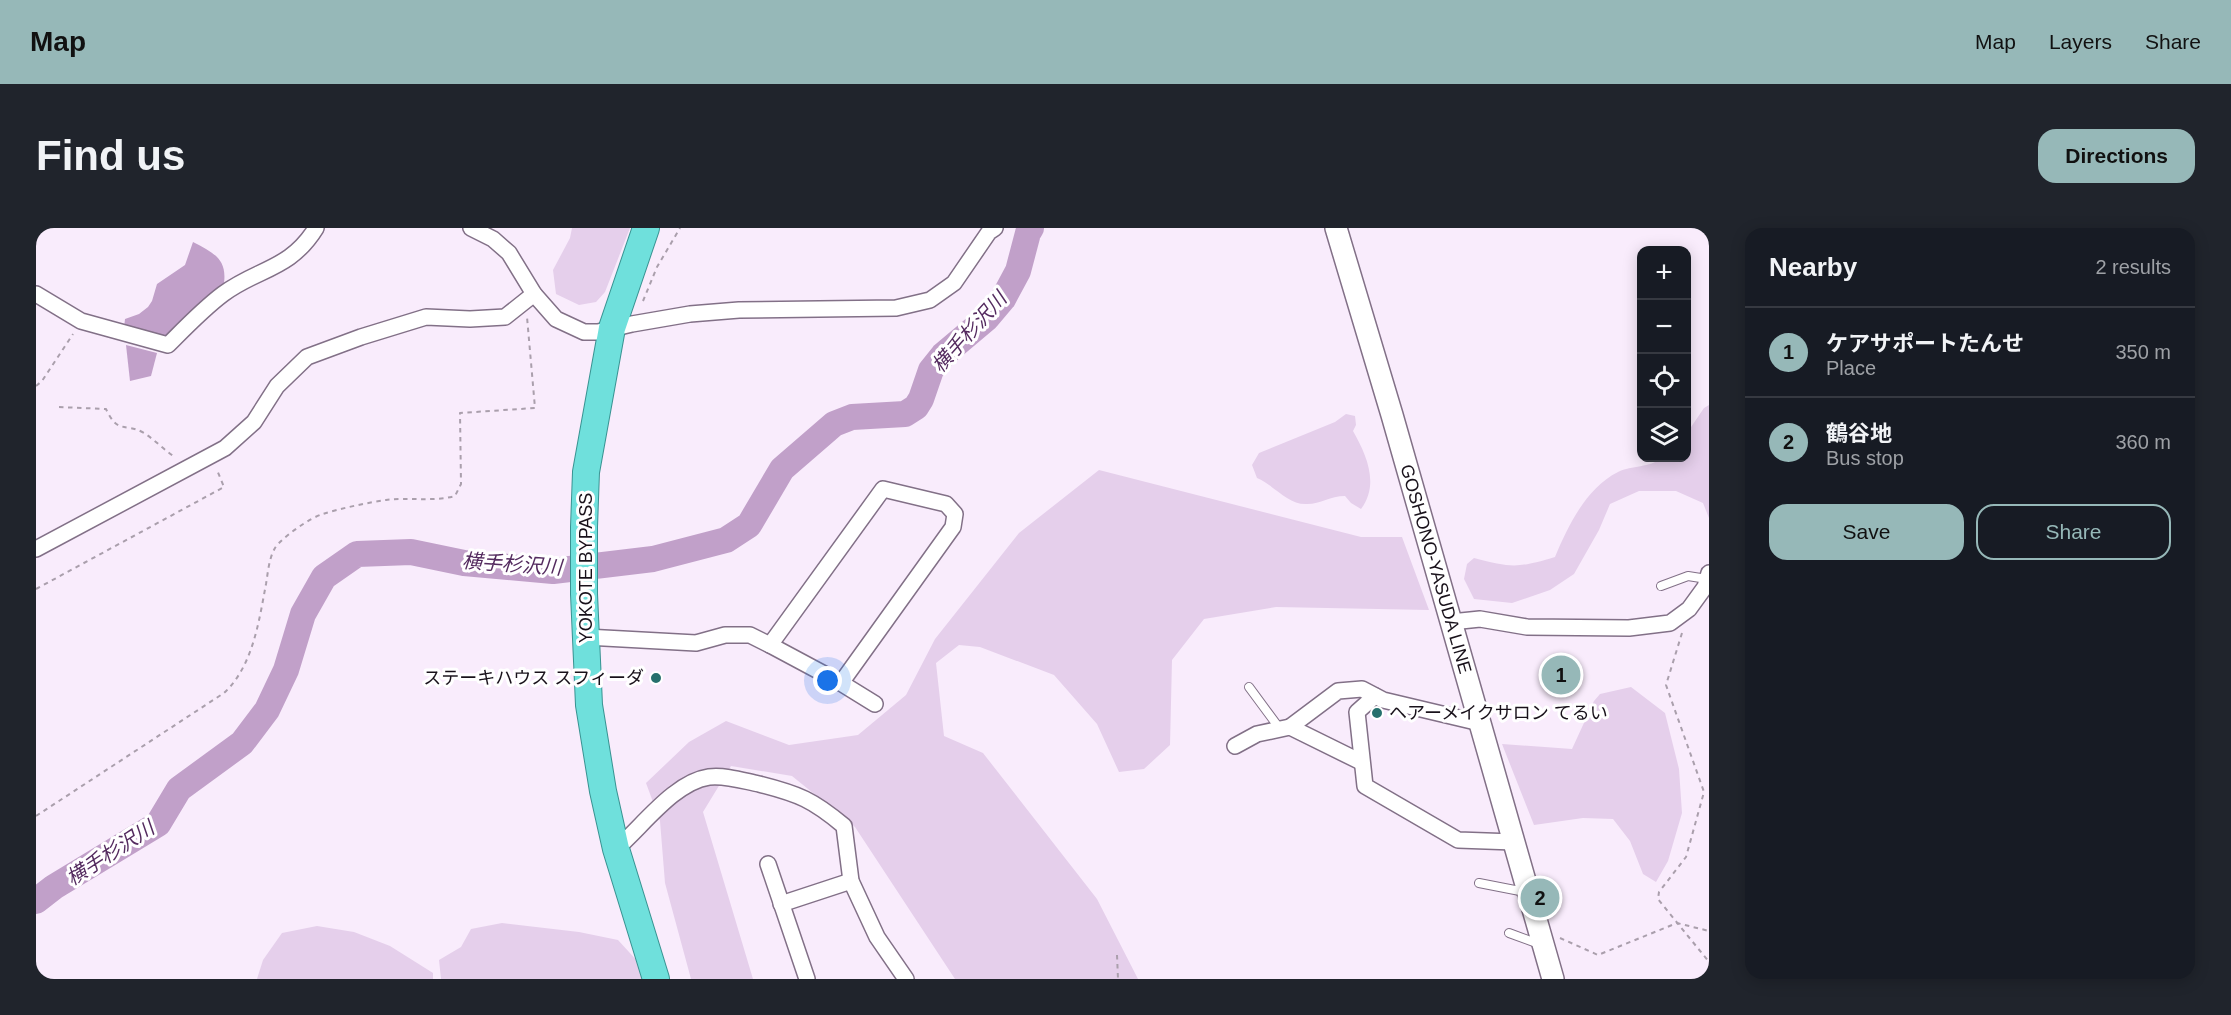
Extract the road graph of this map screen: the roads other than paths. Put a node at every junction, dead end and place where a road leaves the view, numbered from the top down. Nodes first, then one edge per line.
1 (316, 228) edge
2 (471, 228) edge
3 (646, 228) edge
4 (995, 228) edge
5 (1336, 228) edge
6 (36, 294) edge
7 (529, 298) junction
8 (622, 326) junction
9 (36, 549) edge
10 (1708, 576) edge
11 (1661, 586) dead end
12 (1452, 622) junction
13 (586, 637) junction
14 (770, 645) junction
15 (841, 683) junction
16 (1249, 687) dead end
17 (1375, 696) junction
18 (875, 704) dead end
19 (1480, 723) junction
20 (1285, 728) junction
21 (1235, 746) dead end
22 (1361, 762) junction
23 (1514, 842) junction
24 (616, 849) junction
25 (768, 864) dead end
26 (851, 881) junction
27 (1479, 883) dead end
28 (1529, 892) junction
29 (782, 904) junction
30 (1509, 933) dead end
31 (1542, 938) junction
32 (656, 979) edge
33 (807, 979) edge
34 (906, 979) edge
35 (1553, 979) edge

1 - 6 street
2 - 7 street
3 - 8 highway, YOKOTE BYPASS
4 - 8 street
5 - 12 main road, GOSHONO-YASUDA LINE
7 - 8 street
7 - 9 street
8 - 13 highway, YOKOTE BYPASS
10 - 11 lane
10 - 12 street
12 - 19 main road, GOSHONO-YASUDA LINE
13 - 14 street
13 - 24 highway, YOKOTE BYPASS
14 - 15 street
14 - 15 street
15 - 18 street
16 - 20 lane
17 - 19 street
17 - 20 street
17 - 22 street
19 - 23 main road, GOSHONO-YASUDA LINE
20 - 21 street
20 - 22 street
22 - 23 street
23 - 28 main road, GOSHONO-YASUDA LINE
24 - 26 street
24 - 32 highway, YOKOTE BYPASS
25 - 29 street
26 - 29 street
26 - 34 street
27 - 28 lane
28 - 31 main road, GOSHONO-YASUDA LINE
29 - 33 street
30 - 31 lane
31 - 35 main road, GOSHONO-YASUDA LINE

